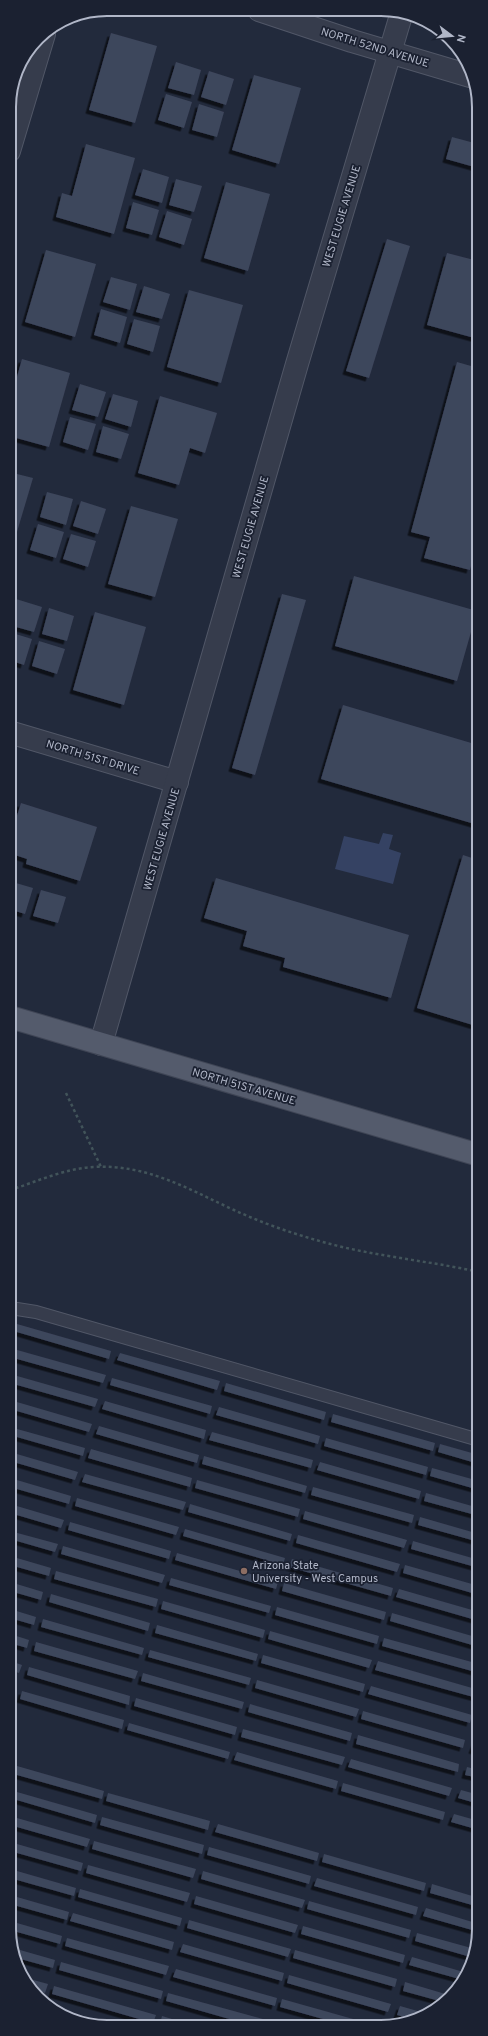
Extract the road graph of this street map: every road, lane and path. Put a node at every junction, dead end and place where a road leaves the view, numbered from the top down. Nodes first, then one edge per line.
1 (278, 16) edge
2 (400, 18) edge
3 (41, 45) edge
4 (390, 52) junction
5 (466, 75) edge
6 (16, 128) edge
7 (16, 734) edge
8 (177, 782) junction
9 (16, 1019) edge
10 (101, 1044) junction
11 (66, 1093) dead end
12 (472, 1153) edge
13 (101, 1167) junction
14 (16, 1188) edge
15 (472, 1271) edge
16 (16, 1309) edge
17 (472, 1438) edge

1 - 4 street, NORTH 52ND AVENUE
2 - 4 street, WEST EUGIE AVENUE
3 - 6 street
4 - 5 street, NORTH 52ND AVENUE
4 - 8 street, WEST EUGIE AVENUE
7 - 8 street, NORTH 51ST DRIVE
8 - 10 street, WEST EUGIE AVENUE
9 - 10 main road, NORTH 51ST AVENUE
10 - 12 main road, NORTH 51ST AVENUE
11 - 13 path
13 - 14 path
13 - 15 path
16 - 17 lane

